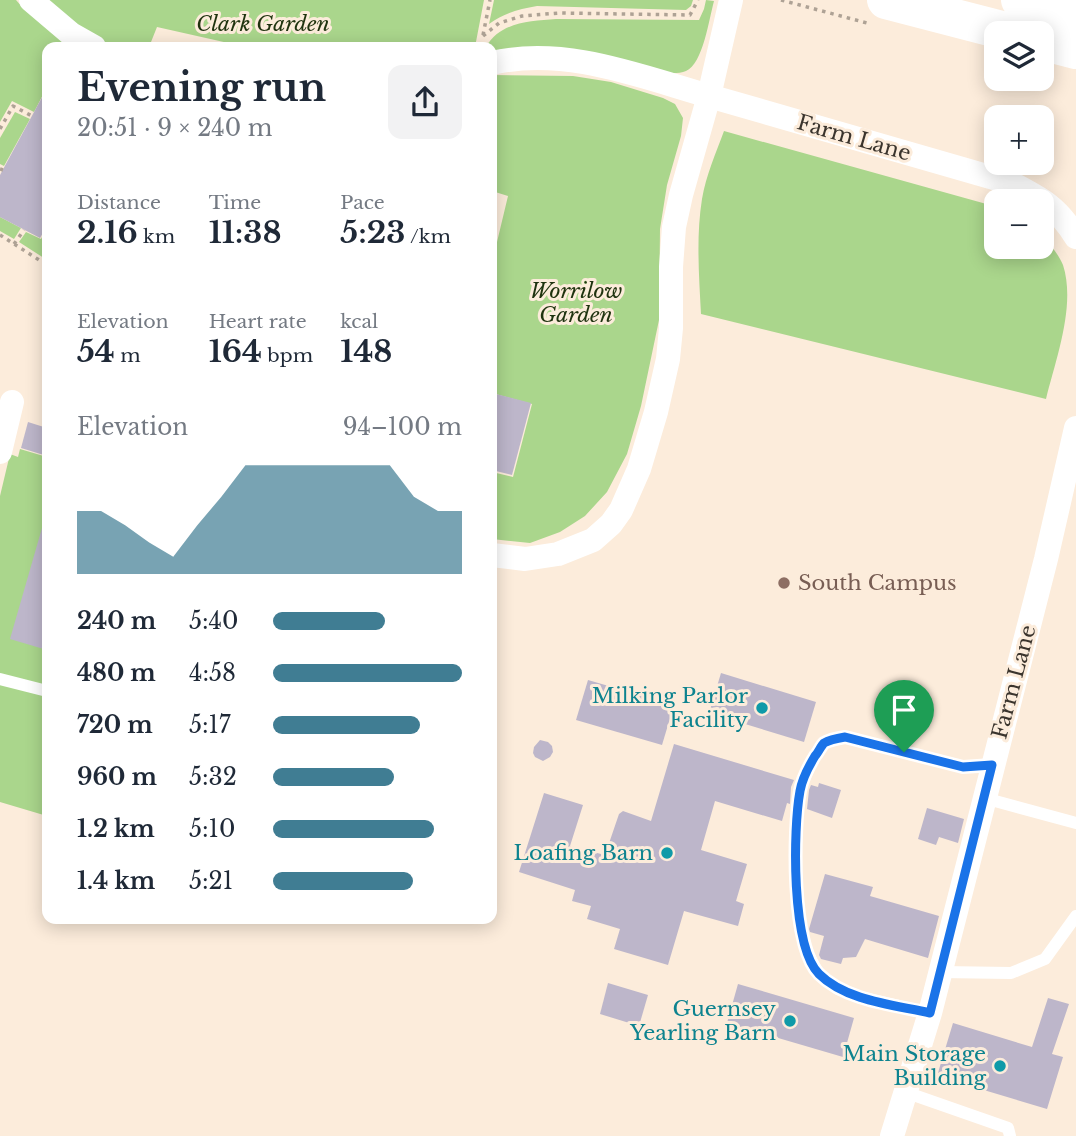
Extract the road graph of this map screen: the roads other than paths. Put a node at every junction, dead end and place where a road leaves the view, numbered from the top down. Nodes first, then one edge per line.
1 (31, 0) edge
2 (731, 0) edge
3 (886, 0) edge
4 (1020, 0) edge
5 (1076, 18) edge
6 (984, 25) edge
7 (85, 42) edge
8 (1054, 44) edge
9 (1076, 50) edge
10 (497, 62) edge
11 (709, 96) junction
12 (1072, 223) edge
13 (12, 402) dead end
14 (1075, 437) edge
15 (0, 452) edge
16 (497, 556) edge
17 (0, 679) edge
18 (42, 690) edge
19 (992, 765) junction
20 (984, 799) junction
21 (1076, 823) edge
22 (1076, 916) edge
23 (940, 972) junction
24 (930, 1013) junction
25 (905, 1092) junction
26 (892, 1136) edge
27 (1010, 1136) edge

1 - 7 street
2 - 11 street
3 - 6 main road
4 - 5 main road
8 - 9 main road
10 - 11 street, Farm Lane
11 - 12 street, Farm Lane
11 - 16 street
13 - 15 street
14 - 19 street, Farm Lane
17 - 18 lane
19 - 20 street, Farm Lane
19 - 24 lane
20 - 21 lane
20 - 23 street, Farm Lane
22 - 23 lane
23 - 24 street, Farm Lane
24 - 25 street, Farm Lane
25 - 26 street, Farm Lane
25 - 27 lane

